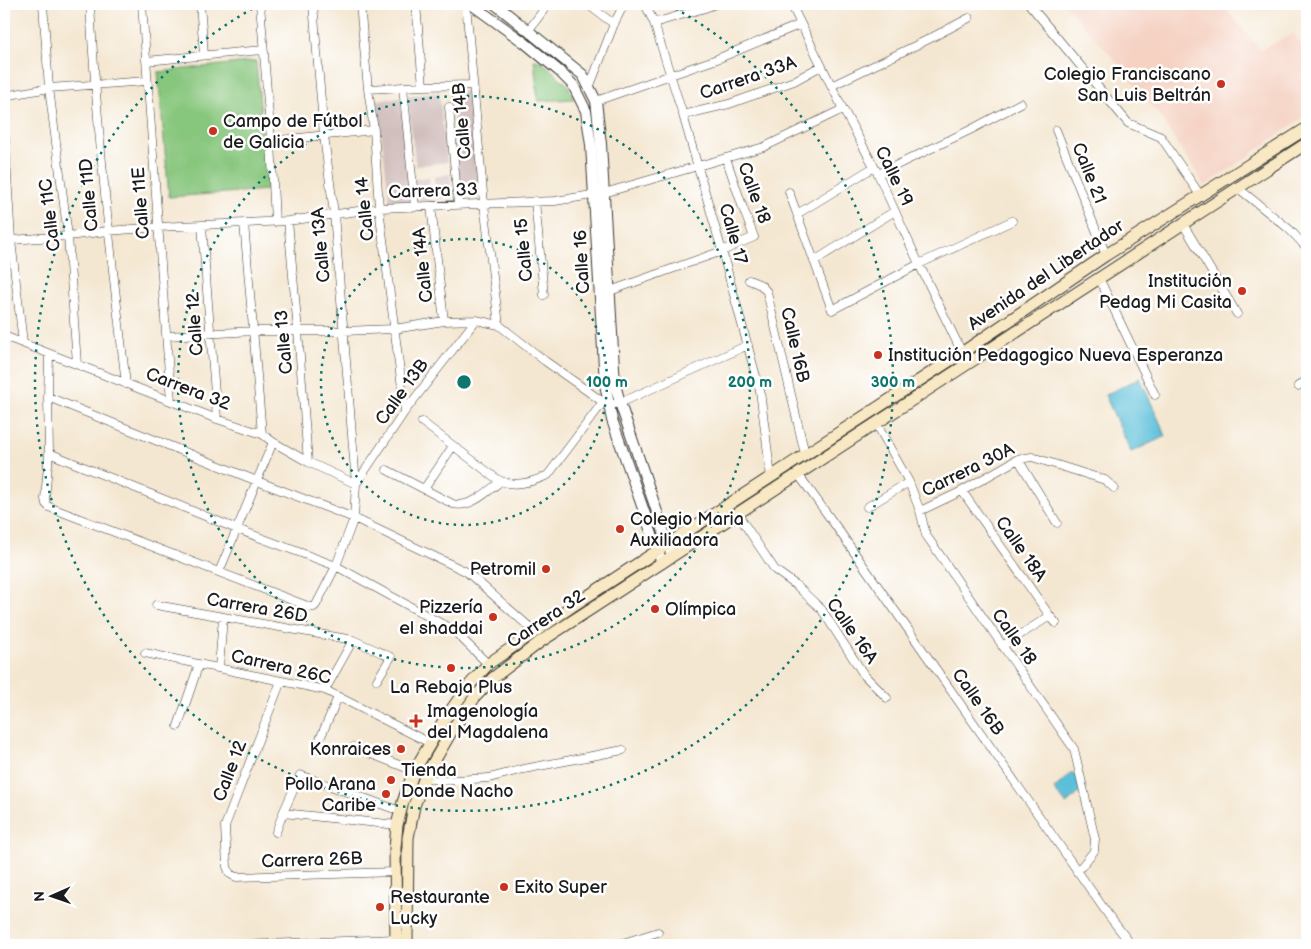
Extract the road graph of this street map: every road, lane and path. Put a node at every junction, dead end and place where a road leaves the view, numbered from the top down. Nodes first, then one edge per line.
1 (43, 4) edge
2 (90, 4) edge
3 (142, 4) edge
4 (200, 4) edge
5 (260, 4) edge
6 (313, 4) edge
7 (360, 4) edge
8 (416, 4) edge
9 (466, 4) edge
10 (471, 4) edge
11 (495, 4) edge
12 (548, 4) edge
13 (587, 4) edge
14 (624, 4) edge
15 (645, 4) edge
16 (715, 4) edge
17 (791, 4) edge
18 (1029, 4) edge
19 (969, 18) dead end
20 (654, 23) junction
21 (614, 24) junction
22 (800, 24) junction
23 (528, 30) junction
24 (263, 50) junction
25 (204, 55) junction
26 (146, 61) junction
27 (821, 66) junction
28 (672, 75) junction
29 (147, 81) junction
30 (94, 84) junction
31 (473, 85) junction
32 (423, 86) junction
33 (831, 86) junction
34 (402, 87) junction
35 (49, 88) junction
36 (589, 88) junction
37 (368, 90) junction
38 (4, 96) edge
39 (596, 101) junction
40 (1021, 103) dead end
41 (450, 107) dead end
42 (843, 109) junction
43 (683, 115) junction
44 (4, 126) edge
45 (1307, 128) edge
46 (374, 130) junction
47 (1056, 130) dead end
48 (324, 136) junction
49 (271, 141) junction
50 (1307, 143) edge
51 (726, 158) junction
52 (698, 167) junction
53 (876, 171) junction
54 (1238, 188) junction
55 (6, 189) edge
56 (789, 192) dead end
57 (599, 194) junction
58 (1200, 195) junction
59 (535, 201) junction
60 (484, 204) junction
61 (458, 205) junction
62 (431, 206) junction
63 (415, 207) junction
64 (379, 208) junction
65 (895, 211) junction
66 (334, 214) junction
67 (796, 214) junction
68 (288, 221) junction
69 (1012, 221) dead end
70 (275, 222) junction
71 (244, 223) junction
72 (1183, 224) junction
73 (202, 226) junction
74 (158, 227) junction
75 (108, 231) junction
76 (68, 236) junction
77 (11, 240) junction
78 (1307, 248) edge
79 (722, 251) junction
80 (1106, 254) junction
81 (814, 261) junction
82 (919, 264) junction
83 (1099, 278) junction
84 (749, 280) dead end
85 (610, 291) junction
86 (544, 295) dead end
87 (1237, 314) dead end
88 (476, 320) junction
89 (444, 321) junction
90 (499, 324) junction
91 (394, 329) junction
92 (254, 331) junction
93 (298, 331) junction
94 (343, 331) junction
95 (210, 334) junction
96 (4, 336) edge
97 (166, 336) junction
98 (23, 343) junction
99 (748, 345) junction
100 (962, 352) junction
101 (49, 354) junction
102 (967, 363) junction
103 (77, 364) junction
104 (1307, 380) edge
105 (126, 384) junction
106 (1298, 386) dead end
107 (1155, 395) dead end
108 (48, 397) junction
109 (172, 401) junction
110 (620, 403) junction
111 (606, 404) junction
112 (405, 411) junction
113 (217, 419) junction
114 (422, 422) dead end
115 (876, 423) junction
116 (262, 434) junction
117 (273, 442) junction
118 (453, 446) junction
119 (49, 453) junction
120 (806, 454) junction
121 (1018, 459) junction
122 (308, 462) junction
123 (387, 470) dead end
124 (798, 474) junction
125 (771, 477) junction
126 (257, 481) junction
127 (501, 481) junction
128 (909, 482) junction
129 (356, 484) junction
130 (1114, 488) dead end
131 (424, 489) junction
132 (962, 491) junction
133 (866, 507) dead end
134 (920, 510) junction
135 (737, 514) junction
136 (354, 518) junction
137 (1057, 523) dead end
138 (237, 529) junction
139 (668, 543) junction
140 (657, 550) junction
141 (672, 556) junction
142 (662, 563) junction
143 (336, 566) junction
144 (219, 572) junction
145 (156, 605) dead end
146 (1050, 616) junction
147 (223, 617) junction
148 (1056, 623) dead end
149 (534, 631) junction
150 (353, 640) junction
151 (1002, 646) junction
152 (145, 653) dead end
153 (199, 664) junction
154 (488, 664) junction
155 (219, 668) junction
156 (377, 680) dead end
157 (281, 681) junction
158 (324, 690) junction
159 (338, 697) junction
160 (886, 698) dead end
161 (178, 726) dead end
162 (454, 727) joint
163 (430, 743) junction
164 (354, 747) dead end
165 (316, 748) dead end
166 (623, 750) dead end
167 (420, 774) junction
168 (400, 811) junction
169 (283, 813) junction
170 (397, 825) junction
171 (276, 832) dead end
172 (396, 872) junction
173 (1078, 872) junction
174 (230, 874) joint
175 (658, 932) dead end
176 (396, 942) edge
177 (242, 945) edge
178 (407, 945) edge
179 (621, 945) edge
180 (1136, 945) edge

1 - 35 street, Calle 11C
2 - 30 street, Calle 11D
3 - 26 street, Calle 11E
4 - 25 street
5 - 24 street
6 - 48 street, Calle 13A
7 - 37 street, Calle 14
8 - 32 street
9 - 31 street, Calle 14B
10 - 57 street, Calle 16
11 - 23 street, Calle 16
12 - 23 street
13 - 21 street
14 - 21 street
15 - 20 street, Calle 17
16 - 20 street
17 - 22 street, Calle 19
18 - 58 street
19 - 33 street
20 - 28 street, Calle 17
21 - 36 street
22 - 27 street, Calle 19
22 - 28 street
23 - 36 street, Calle 16
24 - 25 street
24 - 49 street
25 - 26 street
26 - 29 street, Calle 11E
27 - 33 street, Calle 19
27 - 43 street, Carrera 33A
28 - 39 street
28 - 43 street, Calle 17
29 - 30 street
29 - 74 street, Calle 11E
30 - 35 street
30 - 75 street, Calle 11D
31 - 32 street
31 - 60 street, Calle 14B
32 - 34 street
33 - 42 street, Calle 19
34 - 37 street
34 - 63 street, Calle 14A
35 - 38 street
35 - 76 street, Calle 11C
36 - 39 street, Calle 16
37 - 46 street, Calle 14
39 - 57 street, Calle 16
40 - 53 street
41 - 61 street
42 - 51 street, Carrera 33
42 - 53 street, Calle 19
43 - 52 street, Calle 17
44 - 55 street
45 - 58 main road, Avenida del Libertador
46 - 48 street
46 - 64 street, Calle 14
47 - 80 street, Calle 21
48 - 49 street
48 - 66 street, Calle 13A
49 - 70 street
50 - 54 main road, Avenida del Libertador
51 - 52 street, Carrera 33
51 - 79 street, Calle 18
52 - 57 street, Carrera 33
52 - 79 street, Calle 17
53 - 65 street, Calle 19
53 - 67 street
54 - 72 main road, Avenida del Libertador
54 - 78 street
55 - 77 street
56 - 67 street
57 - 59 street, Carrera 33
57 - 85 street, Calle 16
57 - 111 street, Calle 16
58 - 80 main road, Avenida del Libertador
59 - 60 street, Carrera 33
59 - 86 street, Calle 15
60 - 61 street, Carrera 33
60 - 90 street, Calle 14B
61 - 62 street, Carrera 33
62 - 63 street, Carrera 33
62 - 89 street, Calle 14A
63 - 64 street, Carrera 33
64 - 66 street, Carrera 33
64 - 91 street, Calle 14
65 - 81 street
65 - 82 street, Calle 19
66 - 68 street, Carrera 33
66 - 94 street, Calle 13A
67 - 81 street
68 - 70 street, Carrera 33
68 - 93 street, Calle 13
69 - 82 street
70 - 71 street, Carrera 33
71 - 73 street, Carrera 33
71 - 92 street
72 - 83 main road, Avenida del Libertador
72 - 87 street
73 - 74 street, Carrera 33
73 - 95 street, Calle 12
74 - 75 street, Carrera 33
74 - 97 street, Calle 11E
75 - 76 street, Carrera 33
75 - 105 street, Calle 11D
76 - 77 street, Carrera 33
76 - 103 street, Calle 11C
77 - 98 street
79 - 85 street
79 - 99 street, Calle 17
80 - 100 main road, Avenida del Libertador
81 - 82 street
82 - 100 street, Calle 19
83 - 102 main road, Avenida del Libertador
83 - 107 street
84 - 120 street, Calle 16B
85 - 110 street, Calle 16
88 - 89 street
88 - 90 street
88 - 112 street, Calle 13B
89 - 91 street
90 - 111 street
91 - 94 street
91 - 112 street, Calle 14
92 - 93 street
92 - 95 street
92 - 116 street
93 - 94 street
93 - 122 street, Calle 13
94 - 129 street, Calle 13A
95 - 97 street
95 - 113 street, Calle 12
96 - 98 street, Carrera 32
97 - 109 street, Calle 11E
98 - 101 street, Carrera 32
99 - 110 street
99 - 125 street, Calle 17
100 - 102 street, Calle 19
100 - 120 main road, Avenida del Libertador
101 - 103 street, Carrera 32
101 - 108 street
102 - 115 main road, Avenida del Libertador
103 - 105 street, Carrera 32
104 - 106 street
105 - 109 street, Carrera 32
108 - 119 street
108 - 126 street
109 - 113 street, Carrera 32
110 - 111 street
110 - 139 street, Calle 16
111 - 127 street
111 - 140 street, Calle 16
112 - 129 street, Calle 13B
113 - 116 street, Carrera 32
114 - 118 street
115 - 124 main road, Avenida del Libertador
115 - 128 street, Calle 18
116 - 117 street, Carrera 32
117 - 122 street, Carrera 32
117 - 126 street
118 - 127 street
118 - 131 street
119 - 138 street
119 - 144 street
120 - 125 main road, Avenida del Libertador
121 - 130 street, Carrera 30A
121 - 132 street, Carrera 30A
121 - 137 street
122 - 129 street, Carrera 32
123 - 131 street
124 - 135 main road, Avenida del Libertador
124 - 173 street, Calle 16B
125 - 139 main road, Avenida del Libertador
126 - 136 street
126 - 138 street
127 - 131 street
128 - 133 street
128 - 134 street, Calle 18
129 - 136 street, Calle 13A
132 - 134 street, Carrera 30A
132 - 146 street, Calle 18A
134 - 151 street, Calle 18
135 - 141 main road, Avenida del Libertador
135 - 160 street, Calle 16A
136 - 143 street, Calle 13A
136 - 149 street
138 - 143 street
138 - 144 street
139 - 140 main road, Avenida del Libertador
139 - 141 street, Calle 16
140 - 142 street, Calle 16
140 - 149 main road, Avenida del Libertador
141 - 142 main road, Carrera 32
142 - 162 main road, Carrera 32
143 - 144 street, Calle 13A
143 - 154 street
145 - 147 street, Carrera 26D
146 - 148 street, Calle 18A
146 - 151 street
147 - 150 street, Carrera 26D
147 - 155 street
149 - 154 main road, Avenida del Libertador
150 - 156 street, Carrera 26D
150 - 158 street
151 - 173 street, Calle 18
152 - 153 street, Carrera 26C
153 - 155 street, Carrera 26C
153 - 161 street
154 - 163 main road, Avenida del Libertador
155 - 157 street, Carrera 26C
157 - 158 street, Carrera 26C
157 - 174 street, Calle 12
158 - 159 street, Carrera 26C
159 - 163 street, Carrera 26C
159 - 165 street
162 - 167 main road, Avenida del Libertador
163 - 167 main road, Avenida del Libertador
164 - 167 street
166 - 167 street
167 - 168 main road, Avenida del Libertador
167 - 178 main road, Avenida del Libertador
168 - 169 street
168 - 170 main road, Avenida del Libertador
169 - 170 street
169 - 171 street
170 - 172 main road, Avenida del Libertador
172 - 174 street, Carrera 26B
172 - 176 main road, Avenida del Libertador
173 - 180 street, Calle 16B
175 - 179 street
176 - 177 street

